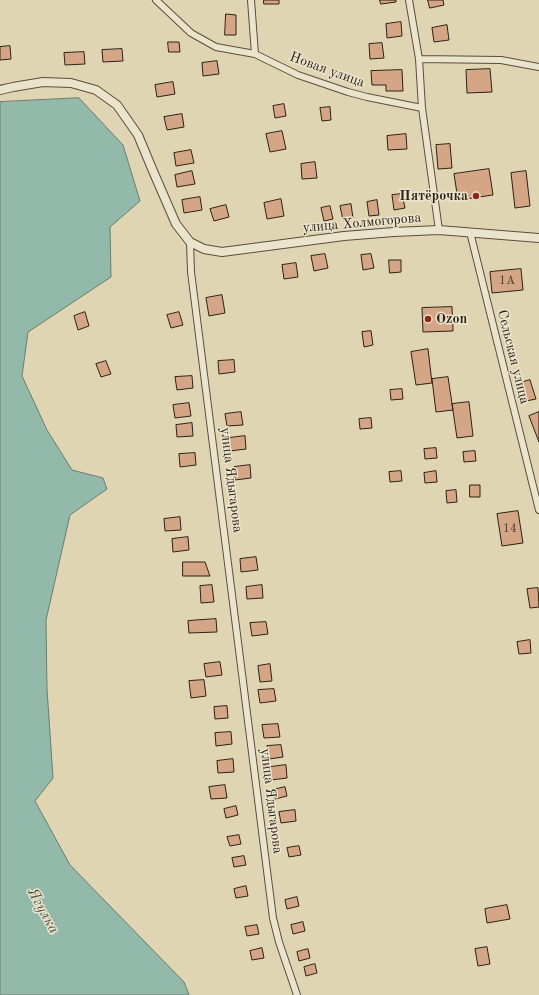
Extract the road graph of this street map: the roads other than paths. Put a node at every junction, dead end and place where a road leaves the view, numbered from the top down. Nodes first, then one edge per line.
1 (156, 0) edge
2 (251, 0) edge
3 (409, 0) edge
4 (255, 54) junction
5 (419, 59) junction
6 (539, 67) edge
7 (0, 90) edge
8 (422, 108) junction
9 (439, 230) junction
10 (470, 232) junction
11 (539, 238) edge
12 (190, 242) junction
13 (539, 510) edge
14 (297, 995) edge

1 - 4 street, Новая улица
2 - 4 street
3 - 5 street
4 - 8 street, Новая улица
5 - 6 street
5 - 8 street
7 - 12 street
8 - 9 street
9 - 10 street, улица Холмогорова
9 - 12 street, улица Холмогорова
10 - 11 street, улица Холмогорова
10 - 13 street, Сельская улица
12 - 14 street, улица Ядыгарова

